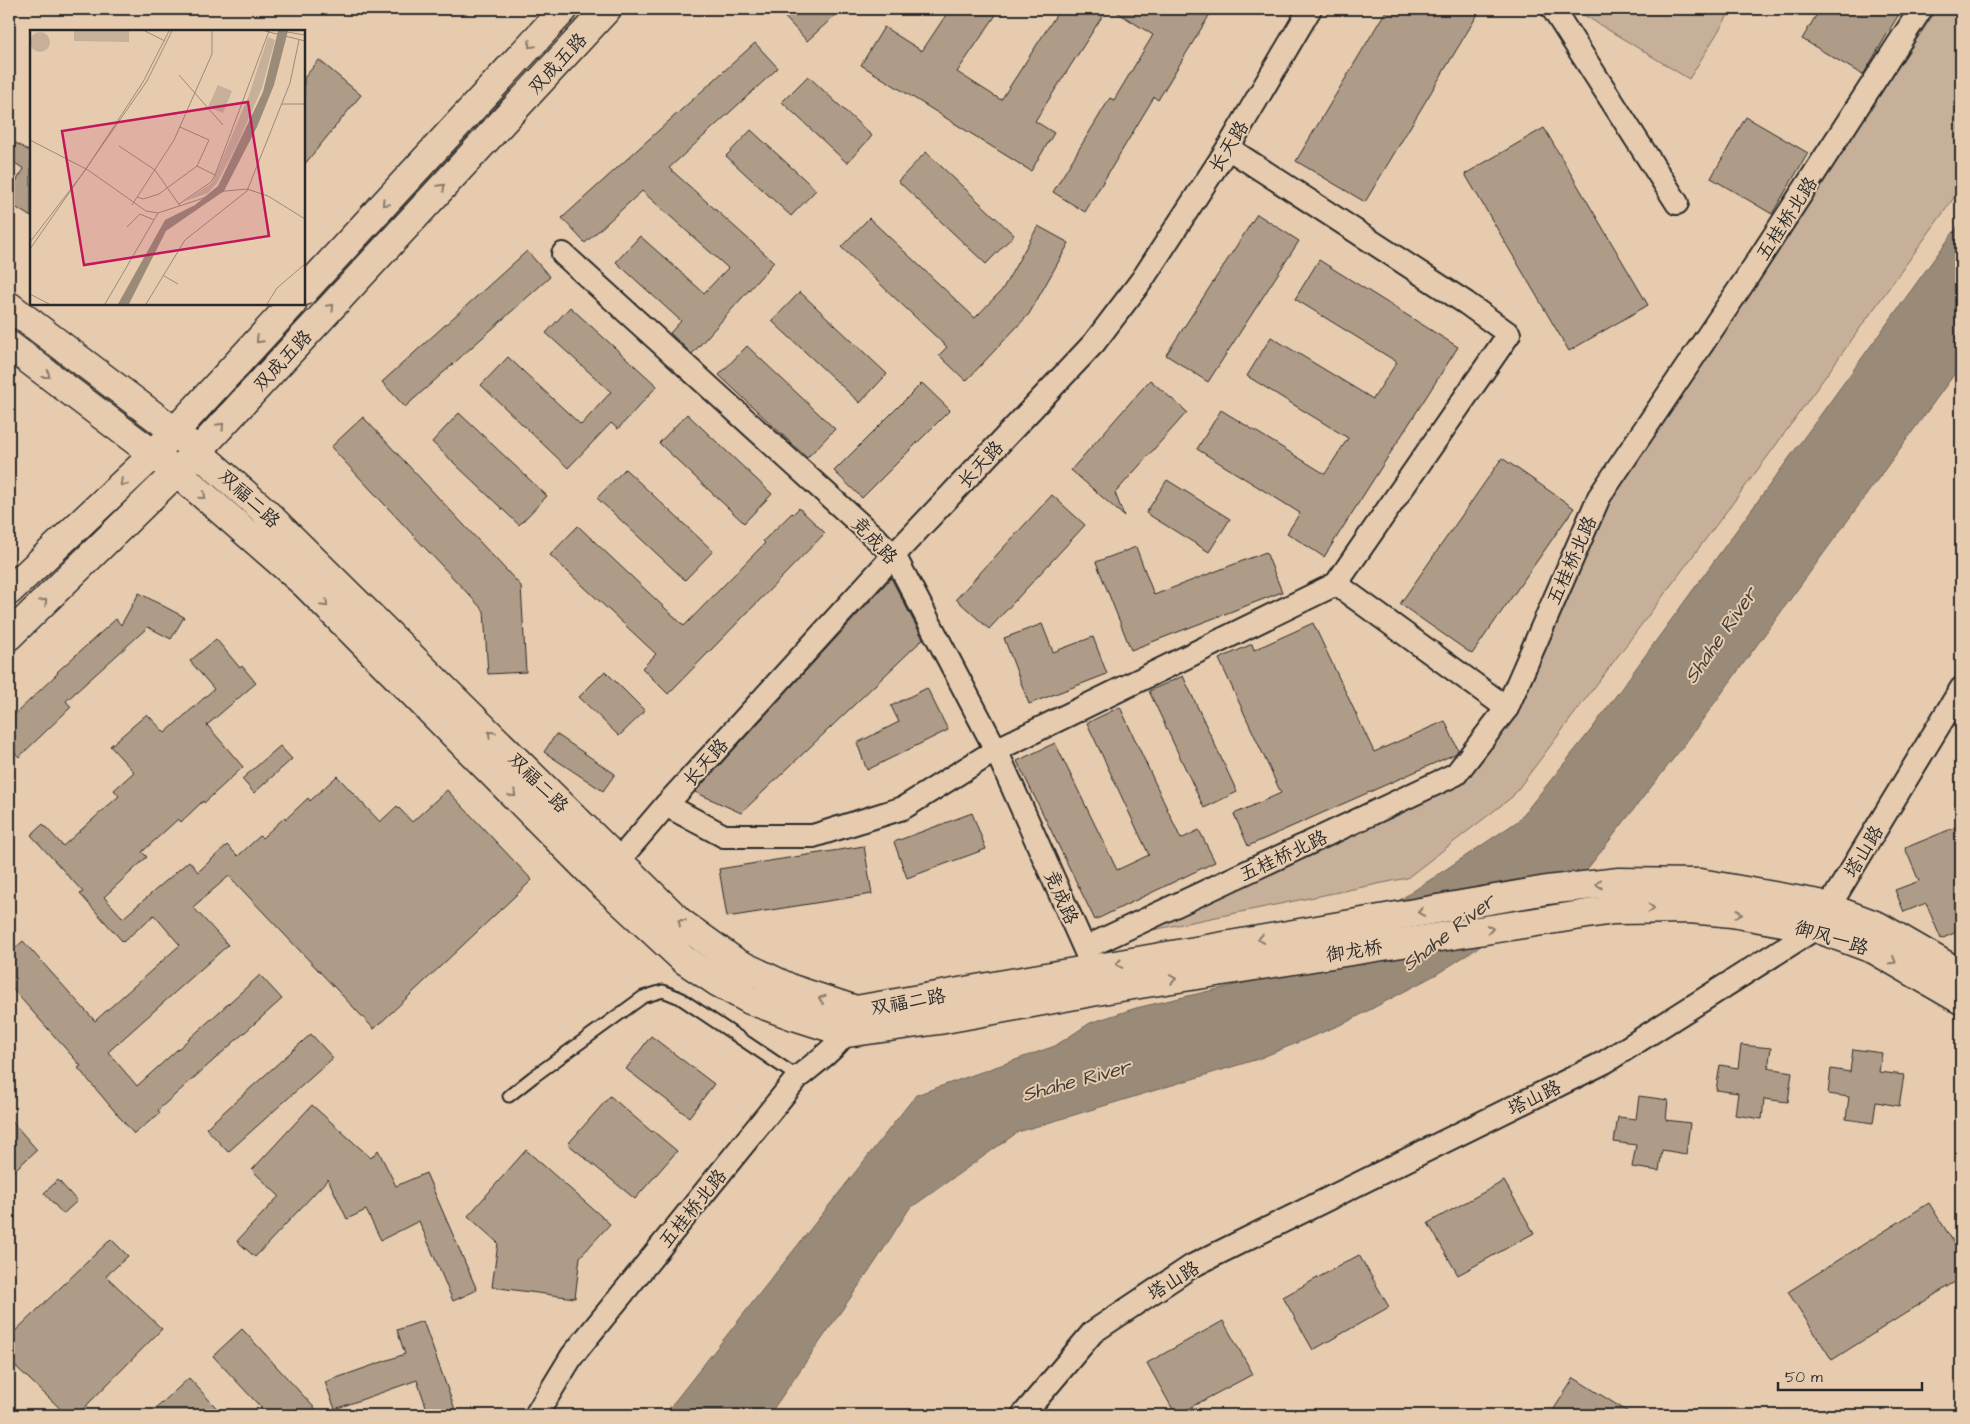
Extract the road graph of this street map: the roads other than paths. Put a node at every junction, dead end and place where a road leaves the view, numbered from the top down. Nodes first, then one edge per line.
1 (564, 9) edge
2 (607, 9) edge
3 (1310, 9) edge
4 (1553, 9) edge
5 (1921, 9) edge
6 (1228, 148) junction
7 (1677, 203) dead end
8 (563, 254) dead end
9 (305, 290) edge
10 (291, 305) edge
11 (9, 306) edge
12 (9, 345) edge
13 (174, 431) junction
14 (198, 450) junction
15 (152, 456) junction
16 (177, 472) junction
17 (894, 555) junction
18 (1336, 584) junction
19 (9, 592) edge
20 (9, 636) edge
21 (1961, 689) edge
22 (1507, 708) junction
23 (996, 750) junction
24 (666, 805) junction
25 (619, 860) junction
26 (600, 882) junction
27 (1700, 883) joint
28 (1690, 908) joint
29 (1822, 918) junction
30 (1167, 954) joint
31 (1095, 968) junction
32 (1961, 974) edge
33 (1961, 1000) edge
34 (852, 1021) junction
35 (798, 1077) junction
36 (509, 1096) dead end
37 (536, 1415) edge
38 (1023, 1415) edge

1 -> 9 main road, 双成五路
14 -> 2 main road, 双成五路
3 - 6 street, 长天路
4 - 7 street
5 - 22 street, 五桂桥北路
6 - 17 street, 长天路
6 - 18 street
8 - 17 street, 竞成路
10 -> 13 main road, 双成五路
11 - 13 main road, 双福二路
12 -> 15 main road, 双福二路
13 - 14 main road, 双福二路
13 - 15 main road, 双成五路
14 - 16 main road, 双成五路
25 -> 14 main road, 双福二路
15 - 16 main road, 双福二路
15 -> 19 main road, 双成五路
20 -> 16 main road, 双成五路
16 -> 26 main road, 双福二路
17 - 23 street, 竞成路
17 - 24 street, 长天路
18 - 22 street
18 - 23 street
21 - 29 street, 塔山路
22 - 31 street, 五桂桥北路
23 - 24 street
23 - 31 street, 竞成路
24 - 25 street, 长天路
25 - 26 street, 长天路
34 -> 25 main road, 双福二路
26 - 34 main road, 双福二路
27 - 29 main road, 御风一路
27 -> 30 main road, 御龙桥
28 -> 29 main road, 御风一路
31 -> 28 main road, 御龙桥
29 - 32 main road, 御风一路
29 -> 33 main road, 御风一路
29 - 38 street, 塔山路
30 -> 31 main road, 双福二路
31 - 34 main road, 双福二路
34 - 35 street, 五桂桥北路
35 - 36 lane
35 - 37 street, 五桂桥北路

